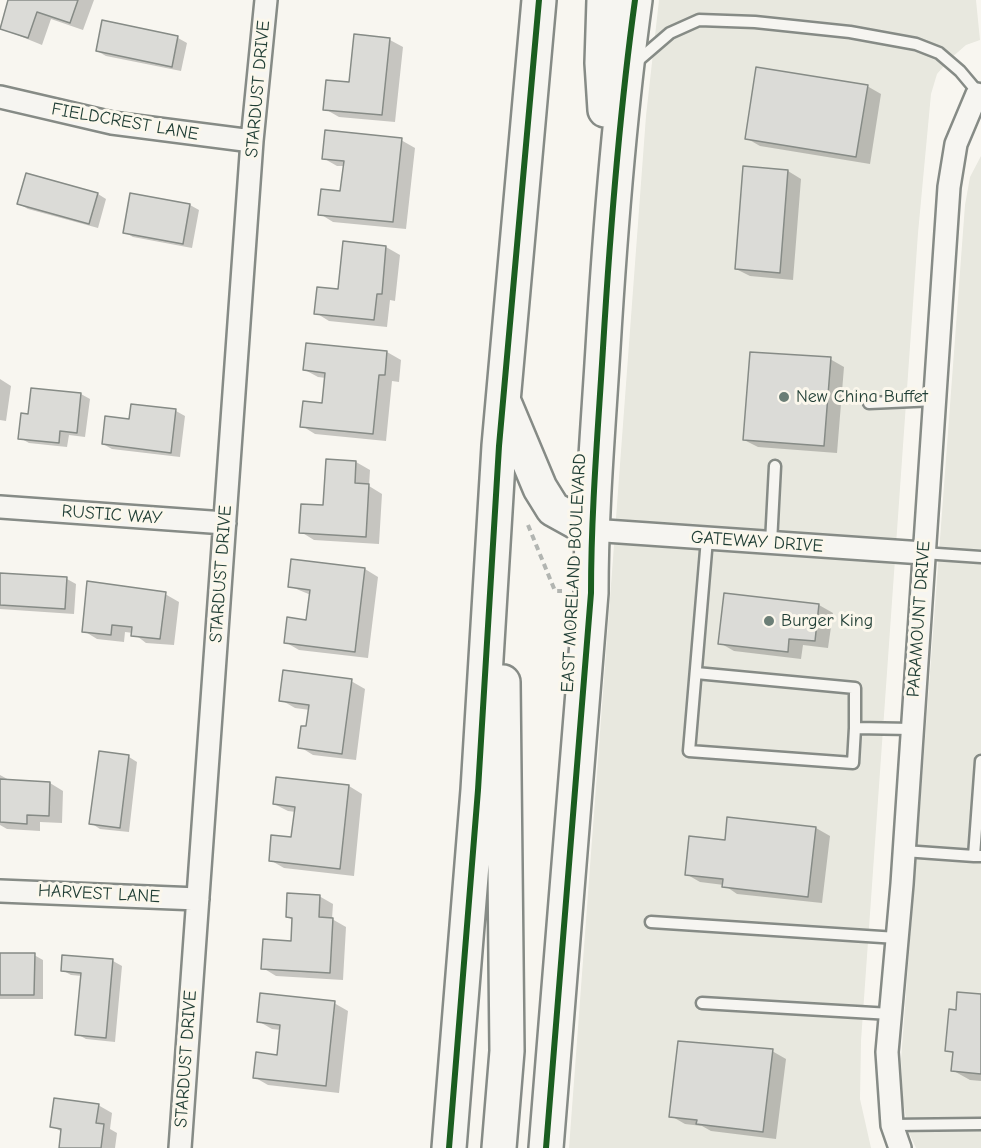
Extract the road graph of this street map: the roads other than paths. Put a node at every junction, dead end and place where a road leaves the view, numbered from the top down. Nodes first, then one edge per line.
1 (266, 0) edge
2 (538, 0) edge
3 (604, 0) edge
4 (635, 0) edge
5 (625, 73) junction
6 (980, 94) edge
7 (0, 97) edge
8 (252, 141) junction
9 (611, 222) junction
10 (936, 400) junction
11 (503, 401) junction
12 (869, 403) dead end
13 (775, 465) dead end
14 (0, 507) edge
15 (225, 523) junction
16 (591, 530) junction
17 (707, 539) junction
18 (771, 543) junction
19 (923, 553) junction
20 (981, 557) edge
21 (488, 609) junction
22 (696, 673) junction
23 (855, 728) junction
24 (912, 729) junction
25 (981, 761) edge
26 (904, 851) junction
27 (977, 856) edge
28 (0, 891) edge
29 (198, 899) junction
30 (651, 922) dead end
31 (897, 938) junction
32 (702, 1004) dead end
33 (891, 1014) junction
34 (981, 1124) edge
35 (892, 1125) junction
36 (180, 1148) edge
37 (449, 1148) edge
38 (499, 1148) edge
39 (546, 1148) edge
40 (900, 1148) edge

1 - 8 street, STARDUST DRIVE
2 - 11 main road
3 - 9 main road
4 - 5 main road, EAST MORELAND BOULEVARD
5 - 6 lane
5 - 9 main road, EAST MORELAND BOULEVARD
6 - 10 street, PARAMOUNT DRIVE
7 - 8 street, FIELDCREST LANE
8 - 15 street, STARDUST DRIVE
9 - 16 main road, EAST MORELAND BOULEVARD
10 - 12 lane
10 - 19 street, PARAMOUNT DRIVE
11 - 16 main road
11 - 21 main road
13 - 18 lane
14 - 15 street, RUSTIC WAY
15 - 29 street, STARDUST DRIVE
16 - 17 street, GATEWAY DRIVE
16 - 39 main road, EAST MORELAND BOULEVARD
17 - 18 street, GATEWAY DRIVE
17 - 22 lane
18 - 19 street, GATEWAY DRIVE
19 - 20 lane
19 - 24 street, PARAMOUNT DRIVE
21 - 37 main road
21 - 38 main road
22 - 23 lane
22 - 23 lane
23 - 24 lane
24 - 26 street, PARAMOUNT DRIVE
25 - 27 lane
26 - 27 lane
26 - 31 street, PARAMOUNT DRIVE
28 - 29 street, HARVEST LANE
29 - 36 street, STARDUST DRIVE
30 - 31 lane
31 - 33 street, PARAMOUNT DRIVE
32 - 33 lane
33 - 35 street, PARAMOUNT DRIVE
34 - 35 lane
35 - 40 street, PARAMOUNT DRIVE

